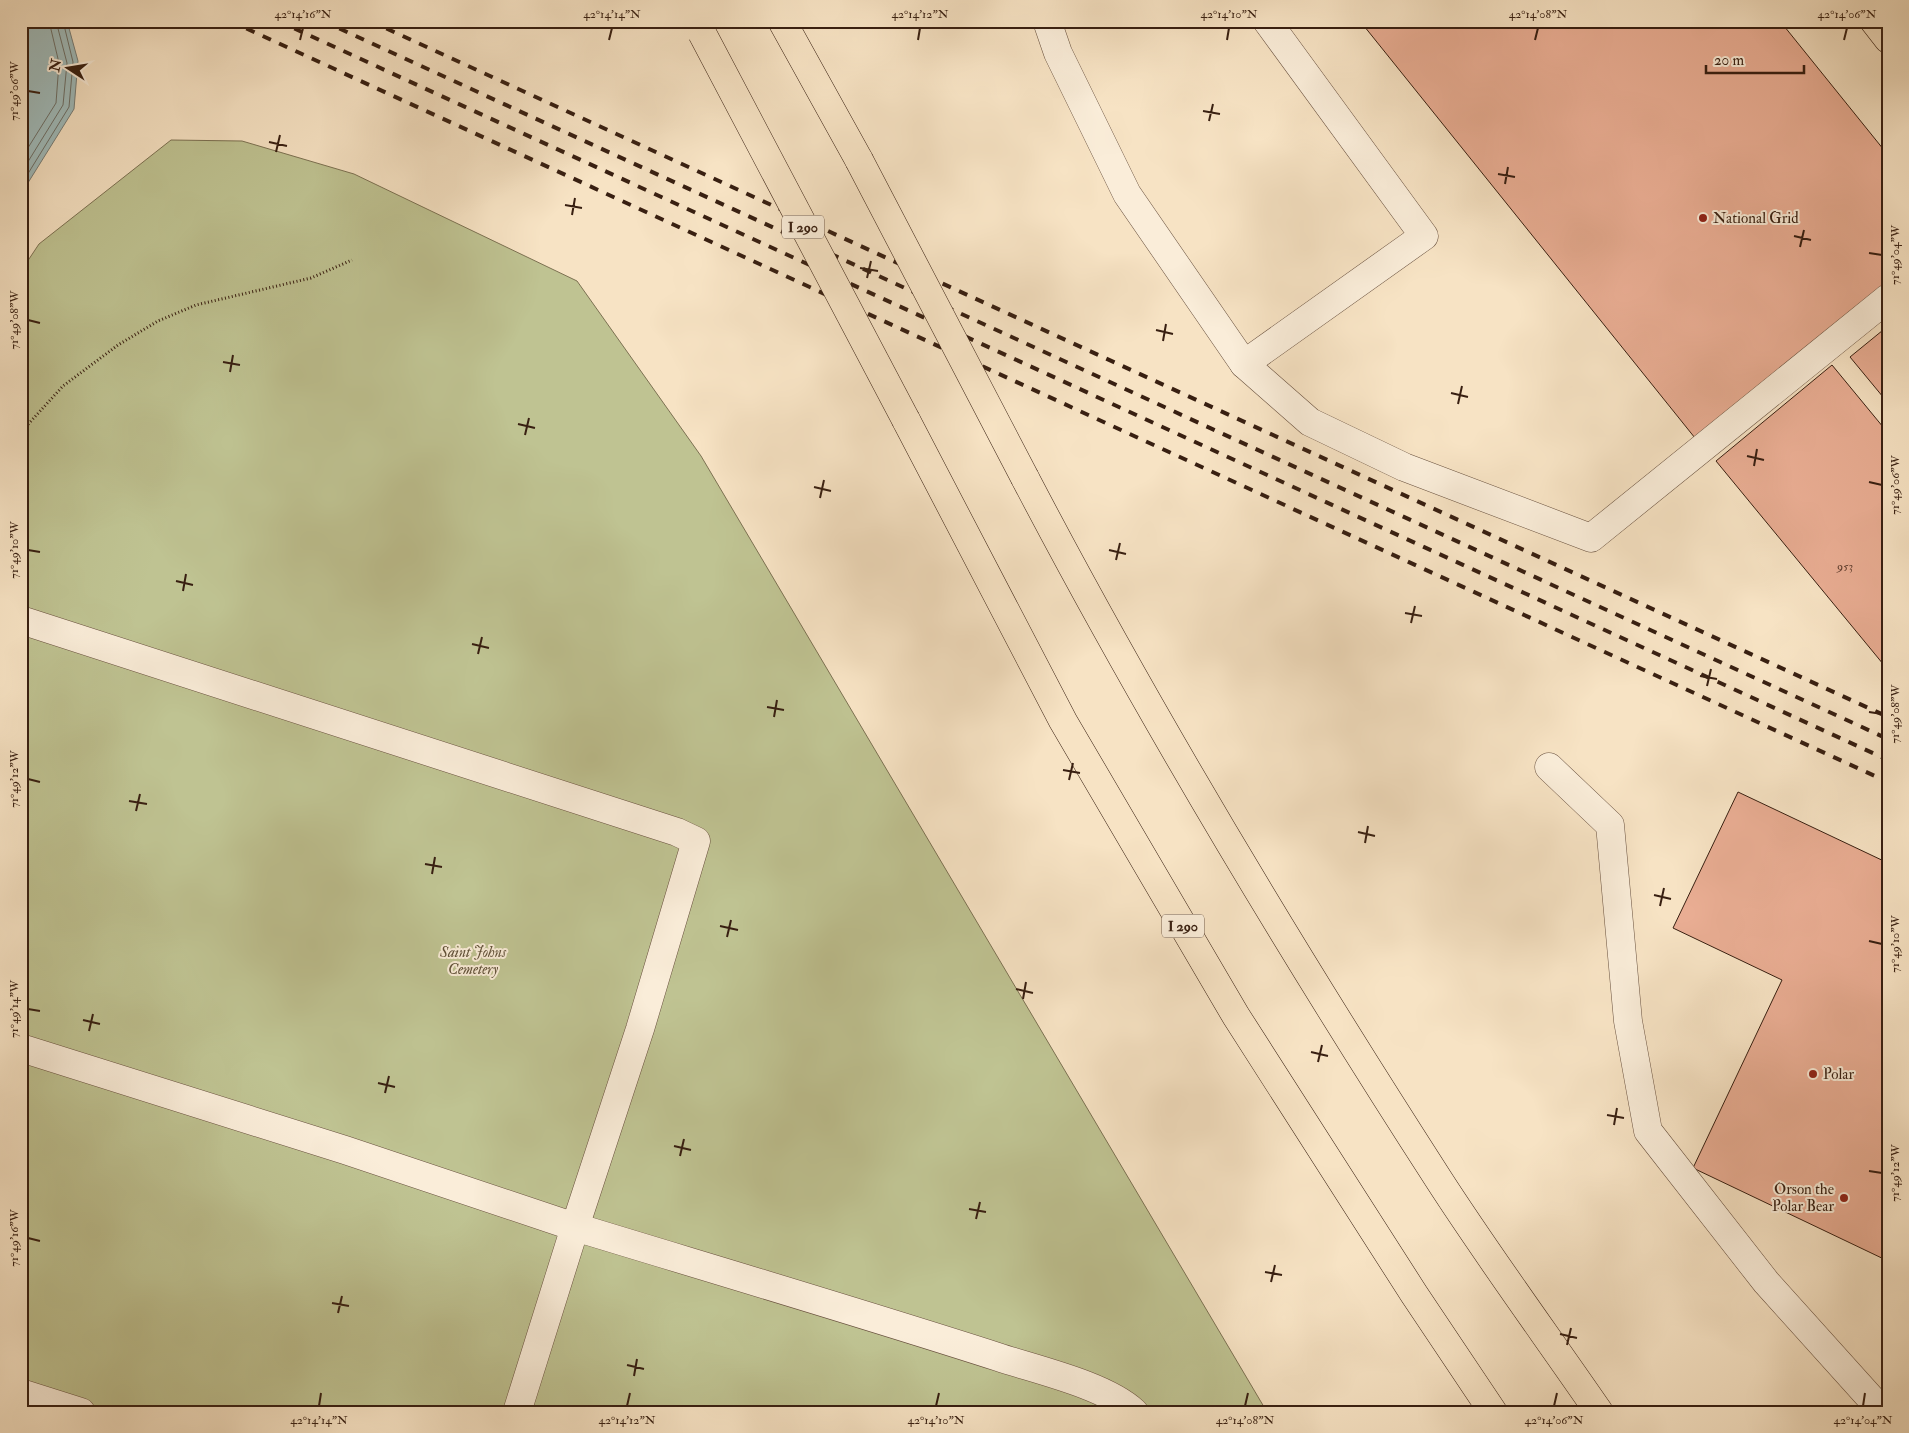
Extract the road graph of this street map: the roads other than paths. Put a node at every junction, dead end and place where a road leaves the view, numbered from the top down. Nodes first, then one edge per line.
1 (782, 21) edge
2 (1047, 21) edge
3 (1267, 21) edge
4 (1874, 21) edge
5 (699, 27) edge
6 (1888, 39) edge
7 (1888, 298) edge
8 (1244, 364) junction
9 (21, 620) edge
10 (1549, 766) dead end
11 (21, 1048) edge
12 (574, 1228) junction
13 (21, 1393) edge
14 (81, 1412) edge
15 (517, 1412) edge
16 (1134, 1412) edge
17 (1493, 1412) edge
18 (1599, 1412) edge
19 (1883, 1412) edge

1 - 18 main road, bridge
2 - 8 lane
3 - 8 lane
4 - 6 main road
5 - 17 main road, I 290, bridge
7 - 8 lane
9 - 12 lane
10 - 19 lane
11 - 12 lane
12 - 15 lane
12 - 16 lane
13 - 14 lane

